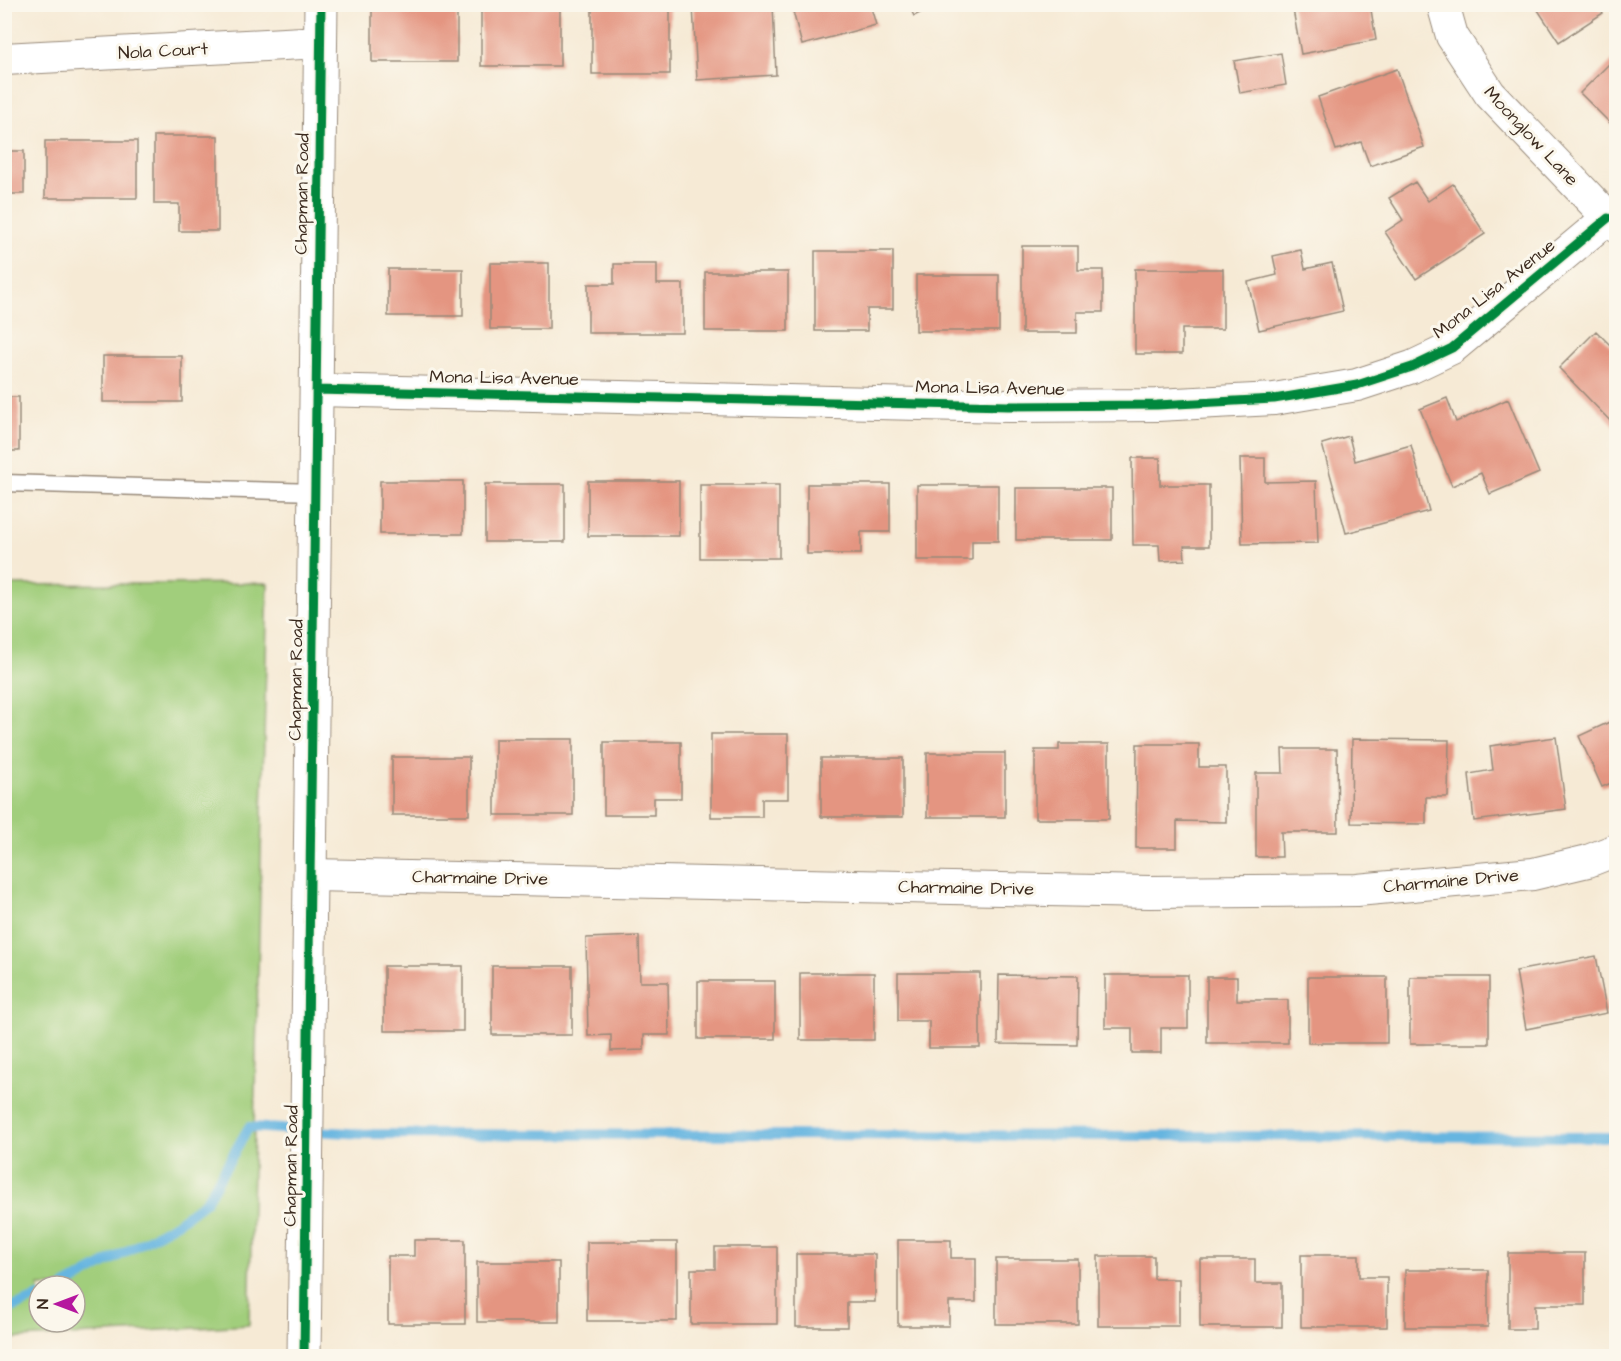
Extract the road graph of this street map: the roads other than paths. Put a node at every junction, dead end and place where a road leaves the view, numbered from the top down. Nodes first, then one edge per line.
1 (321, 4) edge
2 (1443, 4) edge
3 (321, 42) junction
4 (4, 59) edge
5 (1612, 222) edge
6 (316, 390) junction
7 (4, 483) edge
8 (315, 492) junction
9 (1617, 850) edge
10 (311, 875) junction
11 (304, 1356) edge

1 - 3 street, Chapman Road
2 - 5 street, Moonglow Lane
3 - 4 street, Nola Court
3 - 6 street, Chapman Road
5 - 6 street, Mona Lisa Avenue
6 - 8 street, Chapman Road
7 - 8 lane
8 - 10 street, Chapman Road
9 - 10 street, Charmaine Drive
10 - 11 street, Chapman Road

